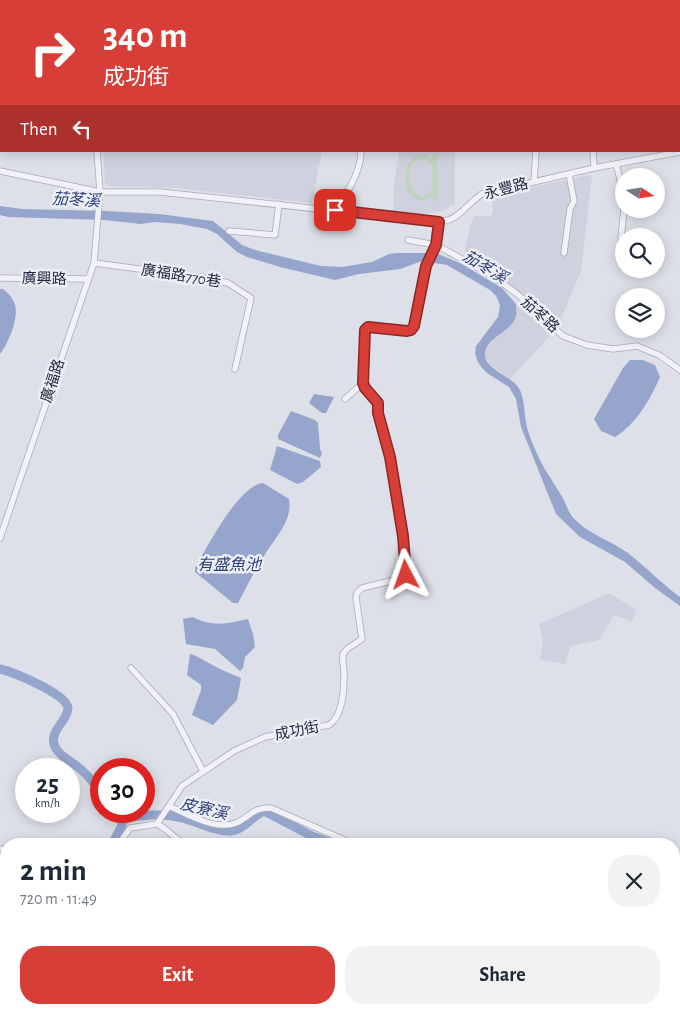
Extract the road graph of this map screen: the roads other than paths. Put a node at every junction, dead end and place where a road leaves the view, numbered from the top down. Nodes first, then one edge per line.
1 (97, 152) edge
2 (361, 152) edge
3 (536, 152) edge
4 (593, 152) edge
5 (680, 152) edge
6 (616, 164) junction
7 (594, 168) junction
8 (617, 168) edge
9 (0, 171) edge
10 (569, 174) junction
11 (534, 181) junction
12 (100, 192) junction
13 (279, 204) junction
14 (335, 210) junction
15 (439, 222) junction
16 (229, 231) dead end
17 (408, 240) dead end
18 (436, 245) junction
19 (564, 253) dead end
20 (94, 264) junction
21 (0, 278) edge
22 (88, 279) junction
23 (235, 369) dead end
24 (680, 370) edge
25 (363, 383) junction
26 (345, 399) dead end
27 (0, 538) edge
28 (131, 668) dead end
29 (203, 771) junction
30 (169, 806) junction
31 (158, 822) junction
32 (123, 838) edge
33 (175, 838) edge
34 (340, 838) edge

1 - 12 street
2 - 14 street
3 - 11 street
4 - 7 street
5 - 6 street, 永豐路
6 - 7 street, 永豐路
6 - 8 street
7 - 10 street, 永豐路
9 - 12 street
10 - 11 street, 永豐路
10 - 19 street
11 - 15 street, 永豐路
12 - 13 street
12 - 20 street, 廣福路
13 - 14 street
13 - 16 street
14 - 15 street
15 - 18 street
17 - 18 street, 茄苳路
18 - 24 street, 茄苳路
18 - 25 street
20 - 22 street, 廣福路
20 - 23 street, 廣福路770巷
21 - 22 street, 廣興路
22 - 27 street, 廣福路
25 - 26 street
25 - 29 street, 成功街
28 - 29 street
29 - 30 street, 成功街
30 - 31 street, 成功街
30 - 34 street
31 - 32 street
31 - 33 street

